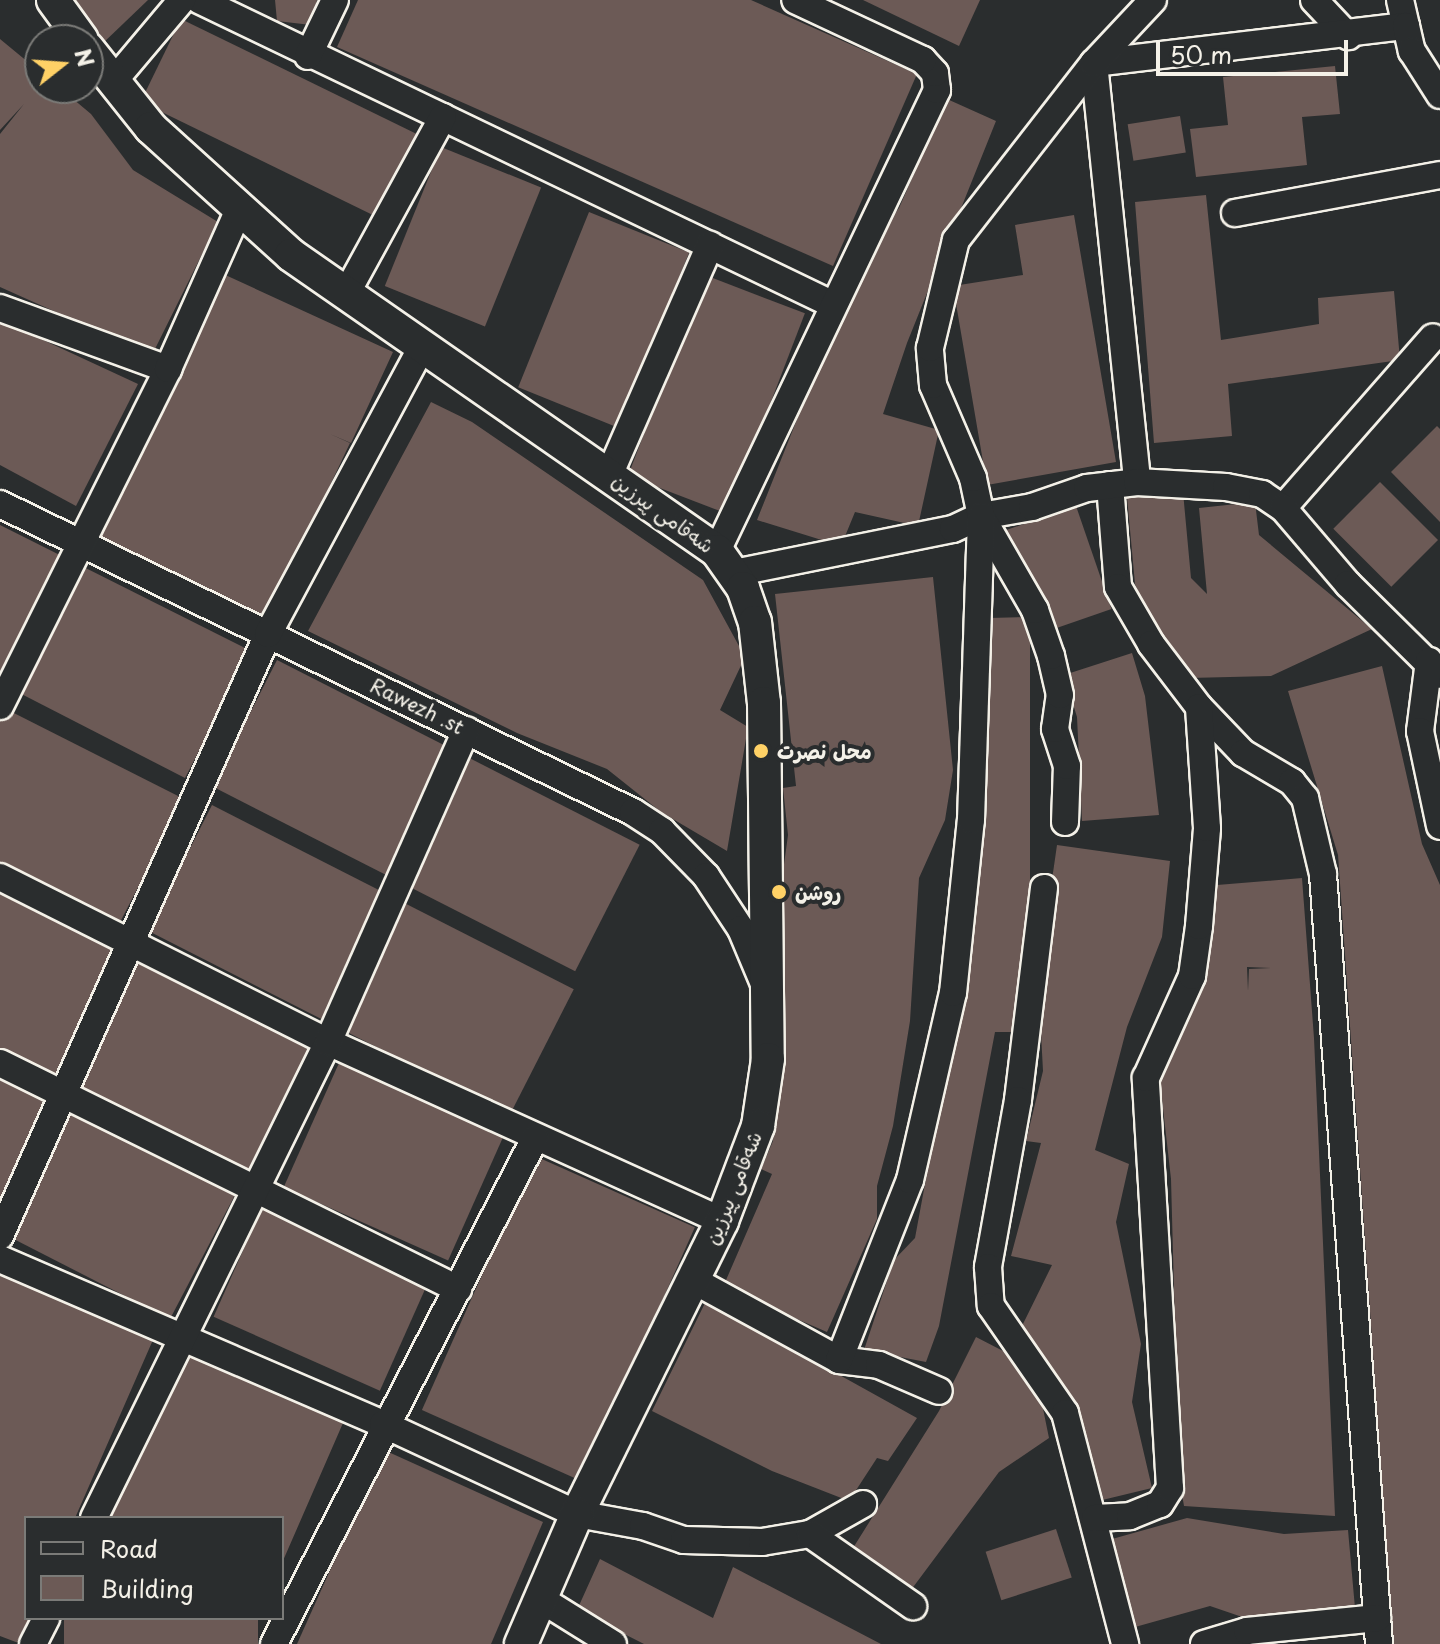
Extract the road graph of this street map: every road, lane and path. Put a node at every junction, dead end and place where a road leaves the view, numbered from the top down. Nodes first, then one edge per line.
1 (53, 0) edge
2 (182, 0) edge
3 (199, 0) edge
4 (335, 0) edge
5 (795, 0) edge
6 (1153, 0) edge
7 (1314, 0) edge
8 (1400, 0) edge
9 (70, 24) edge
10 (1406, 26) junction
11 (1348, 36) junction
12 (308, 56) junction
13 (1094, 63) junction
14 (104, 72) edge
15 (112, 83) junction
16 (1440, 95) edge
17 (443, 117) junction
18 (1440, 175) edge
19 (238, 212) junction
20 (1235, 213) dead end
21 (710, 245) junction
22 (346, 294) junction
23 (834, 305) junction
24 (0, 308) edge
25 (1433, 337) dead end
26 (423, 345) junction
27 (168, 369) junction
28 (610, 473) junction
29 (1137, 482) junction
30 (1110, 485) junction
31 (0, 504) edge
32 (1283, 508) junction
33 (981, 516) junction
34 (80, 541) junction
35 (726, 562) junction
36 (268, 634) junction
37 (1434, 668) edge
38 (0, 706) edge
39 (1199, 707) junction
40 (466, 730) junction
41 (1065, 822) dead end
42 (1440, 826) edge
43 (0, 877) edge
44 (1044, 888) dead end
45 (131, 946) junction
46 (765, 986) junction
47 (328, 1042) junction
48 (0, 1063) edge
49 (61, 1093) junction
50 (535, 1138) junction
51 (256, 1190) junction
52 (722, 1221) junction
53 (0, 1236) edge
54 (0, 1259) edge
55 (693, 1280) junction
56 (458, 1289) junction
57 (181, 1340) junction
58 (839, 1360) junction
59 (939, 1391) dead end
60 (383, 1424) junction
61 (863, 1504) dead end
62 (577, 1514) junction
63 (95, 1516) edge
64 (1095, 1518) junction
65 (810, 1534) junction
66 (539, 1598) junction
67 (913, 1606) dead end
68 (45, 1620) edge
69 (1378, 1631) edge
70 (1246, 1638) edge
71 (33, 1644) edge
72 (274, 1644) edge
73 (521, 1644) edge
74 (613, 1644) edge
75 (1125, 1644) edge
76 (1204, 1644) edge

1 - 9 street
2 - 15 street
3 - 12 street
4 - 12 street
5 - 23 street
6 - 13 street
7 - 11 street
8 - 10 street
10 - 11 street
10 - 16 street
11 - 13 street
12 - 17 street
13 - 29 street
13 - 33 street
14 - 15 street, شەقامی پیرزین
15 - 19 street, شەقامی پیرزین
17 - 21 street
17 - 22 street
18 - 20 street
19 - 22 street, شەقامی پیرزین
19 - 27 street
21 - 23 street
21 - 28 street
22 - 26 street, شەقامی پیرزین
23 - 35 street
24 - 27 street
25 - 32 street
26 - 28 street, شەقامی پیرزین
26 - 36 street
27 - 34 street
28 - 35 street, شەقامی پیرزین
29 - 30 street
29 - 32 street
30 - 33 street
30 - 39 street
31 - 34 street, Rawezh .st
32 - 37 street
33 - 35 street
33 - 41 street
33 - 58 street
34 - 36 street, Rawezh .st
34 - 38 street
35 - 46 street, شەقامی پیرزین
36 - 40 street, Rawezh .st
36 - 45 street
37 - 42 street
39 - 64 street
39 - 69 street
40 - 46 street, Rawezh .st
40 - 47 street
43 - 45 street
44 - 64 street
45 - 47 street
45 - 49 street
46 - 52 street, شەقامی پیرزین
47 - 50 street
47 - 51 street
48 - 49 street
49 - 51 street
49 - 53 street
50 - 52 street
50 - 56 street
51 - 56 street
51 - 57 street
52 - 55 street, شەقامی پیرزین
54 - 57 street
55 - 58 street
55 - 62 street, شەقامی پیرزین
56 - 60 street
57 - 60 street
57 - 63 street
58 - 59 street
60 - 62 street
60 - 72 street
61 - 65 street
62 - 65 street
62 - 66 street, شەقامی پیرزین
64 - 75 street
65 - 67 street
66 - 73 street, شەقامی پیرزین
66 - 74 street
68 - 71 street
69 - 70 street
70 - 76 street

